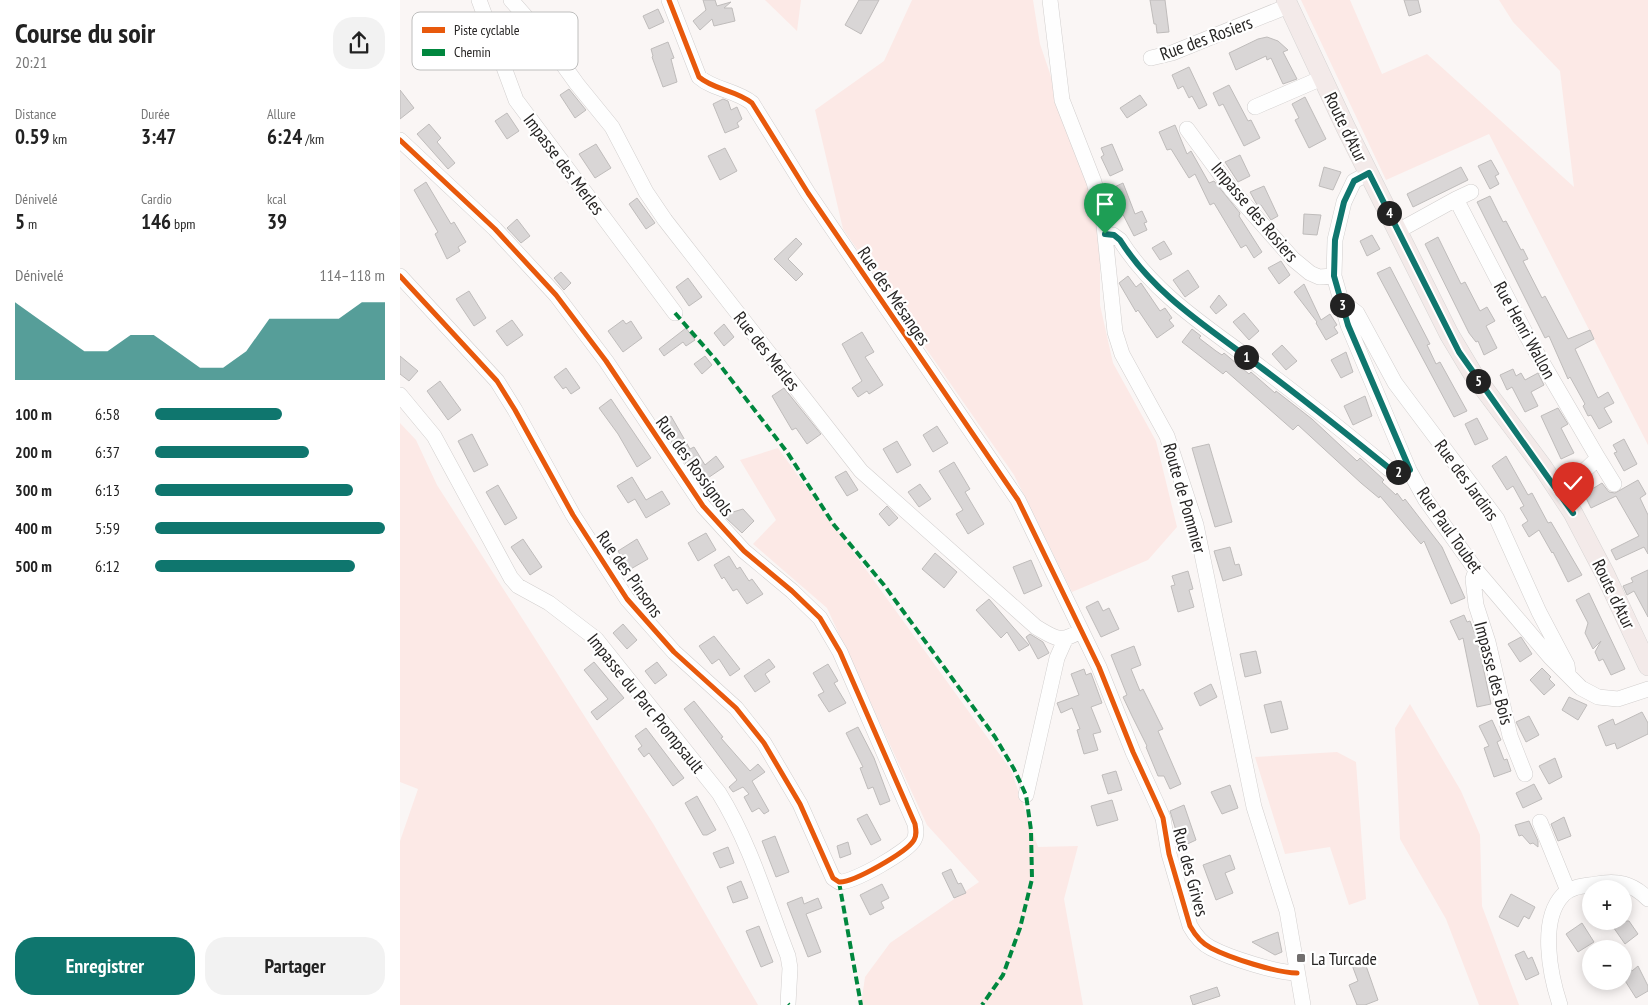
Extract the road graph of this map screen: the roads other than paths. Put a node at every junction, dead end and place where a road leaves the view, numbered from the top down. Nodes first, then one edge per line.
1 (479, 0) edge
2 (511, 0) edge
3 (669, 0) edge
4 (1050, 0) edge
5 (1287, 3) edge
6 (483, 12) edge
7 (522, 12) edge
8 (1151, 58) dead end
9 (505, 70) edge
10 (566, 70) edge
11 (1322, 78) junction
12 (1255, 107) dead end
13 (1187, 129) dead end
14 (400, 140) edge
15 (1369, 173) junction
16 (1471, 192) dead end
17 (1456, 199) junction
18 (1398, 231) junction
19 (1105, 234) junction
20 (400, 276) edge
21 (1334, 276) junction
22 (1340, 300) junction
23 (675, 313) dead end
24 (400, 395) edge
25 (1598, 458) junction
26 (1410, 470) junction
27 (1614, 484) dead end
28 (1561, 493) junction
29 (1476, 570) junction
30 (1080, 631) junction
31 (1642, 636) edge
32 (1065, 640) junction
33 (1648, 666) edge
34 (1568, 676) junction
35 (1648, 689) edge
36 (1525, 774) dead end
37 (1026, 795) dead end
38 (1540, 822) dead end
39 (840, 882) joint
40 (1568, 891) junction
41 (1648, 898) edge
42 (1297, 973) junction
43 (788, 1004) edge
44 (1303, 1005) edge
45 (1560, 1005) edge

1 - 6 street, Impasse des Merles
2 - 7 street, Rue des Merles
3 - 30 street, Rue des Mésanges
4 - 19 street, Route de Pommier
5 - 8 street, Rue des Rosiers
5 - 11 main road, Route d'Atur
9 - 23 street, Impasse des Merles
10 - 32 street, Rue des Merles
11 - 12 street
11 - 15 main road, Route d'Atur
13 - 21 street, Impasse des Rosiers
14 - 39 street, Rue des Rossignols
15 - 18 main road, Route d'Atur
15 - 21 street, Rue Paul Toubet
16 - 17 street
17 - 18 street
17 - 25 street, Rue Henri Wallon
18 - 28 main road, Route d'Atur
19 - 26 street
19 - 42 street, Route de Pommier
20 - 39 street, Rue des Pinsons
21 - 22 street, Rue Paul Toubet
22 - 26 street, Rue Paul Toubet
22 - 34 street, Rue des Jardins
24 - 43 street, Impasse du Parc Prompsault
25 - 27 street, Rue Henri Wallon
25 - 28 street
26 - 29 street, Rue Paul Toubet
28 - 31 main road, Route d'Atur
29 - 34 street, Rue Paul Toubet
29 - 36 street, Impasse des Bois
30 - 32 street
30 - 42 street, Rue des Grives
31 - 33 main road, Route d'Atur
32 - 37 street
34 - 35 street, Rue Paul Toubet
38 - 40 street
40 - 41 street
40 - 45 street
42 - 44 street, Route de Pommier

